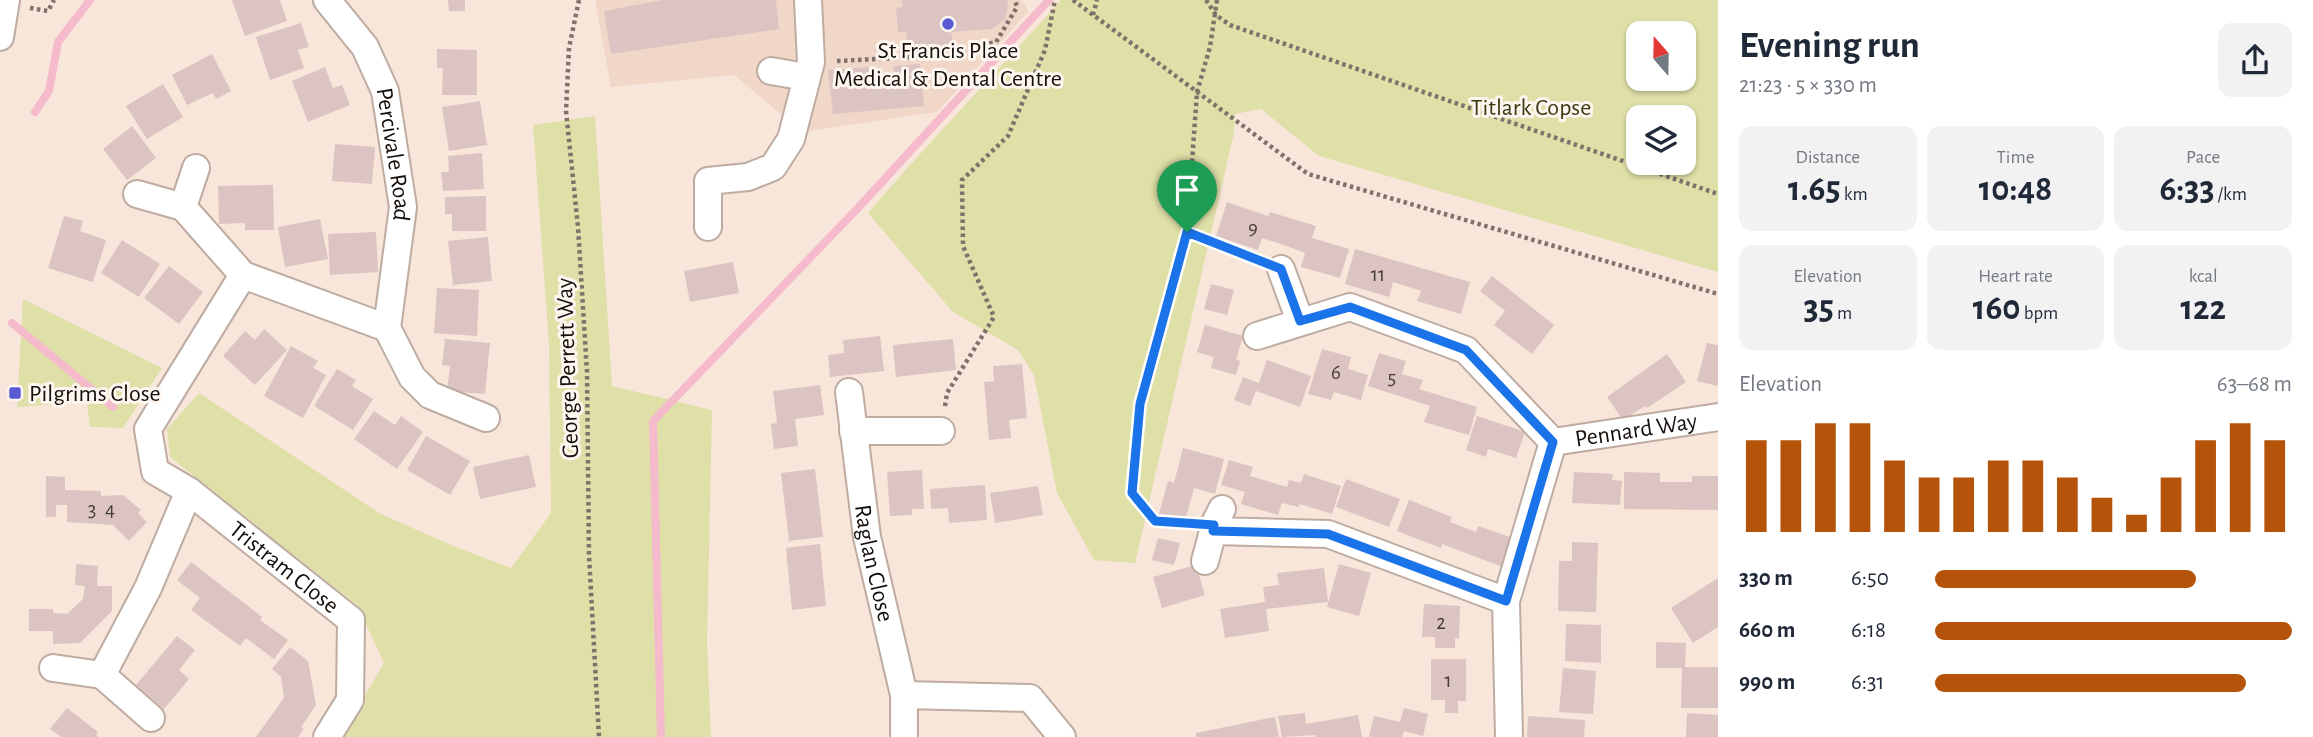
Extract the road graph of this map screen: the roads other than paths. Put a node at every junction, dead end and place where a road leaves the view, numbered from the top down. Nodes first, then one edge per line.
1 (6, 0) edge
2 (327, 0) edge
3 (808, 0) edge
4 (0, 37) edge
5 (809, 70) junction
6 (771, 71) dead end
7 (196, 168) dead end
8 (137, 194) dead end
9 (183, 206) junction
10 (708, 227) dead end
11 (1281, 269) road end
12 (243, 275) junction
13 (1300, 321) junction
14 (387, 328) junction
15 (1257, 336) dead end
16 (849, 392) dead end
17 (1718, 416) edge
18 (486, 418) dead end
19 (853, 431) junction
20 (941, 432) road end
21 (1553, 442) junction
22 (190, 491) junction
23 (1205, 561) dead end
24 (1506, 601) junction
25 (53, 668) dead end
26 (102, 675) junction
27 (904, 695) junction
28 (151, 718) dead end
29 (327, 737) edge
30 (904, 737) edge
31 (1062, 737) edge
32 (1509, 737) edge

1 - 4 street
2 - 14 street, Percivale Road
3 - 5 street
5 - 6 street
5 - 10 street
7 - 9 street
8 - 9 street
9 - 12 street
11 - 13 street
12 - 14 street
12 - 22 street, Tristram Close
13 - 15 street, Pennard Way
13 - 21 street, Pennard Way
14 - 18 street
16 - 19 street, Raglan Close
17 - 21 street, Pennard Way
19 - 20 street
19 - 27 street, Raglan Close
21 - 24 street, Pennard Way
22 - 26 street
22 - 29 street, Tristram Close
23 - 24 street
24 - 32 street, Pennard Way
25 - 26 street
26 - 28 street
27 - 30 street, Raglan Close
27 - 31 street

